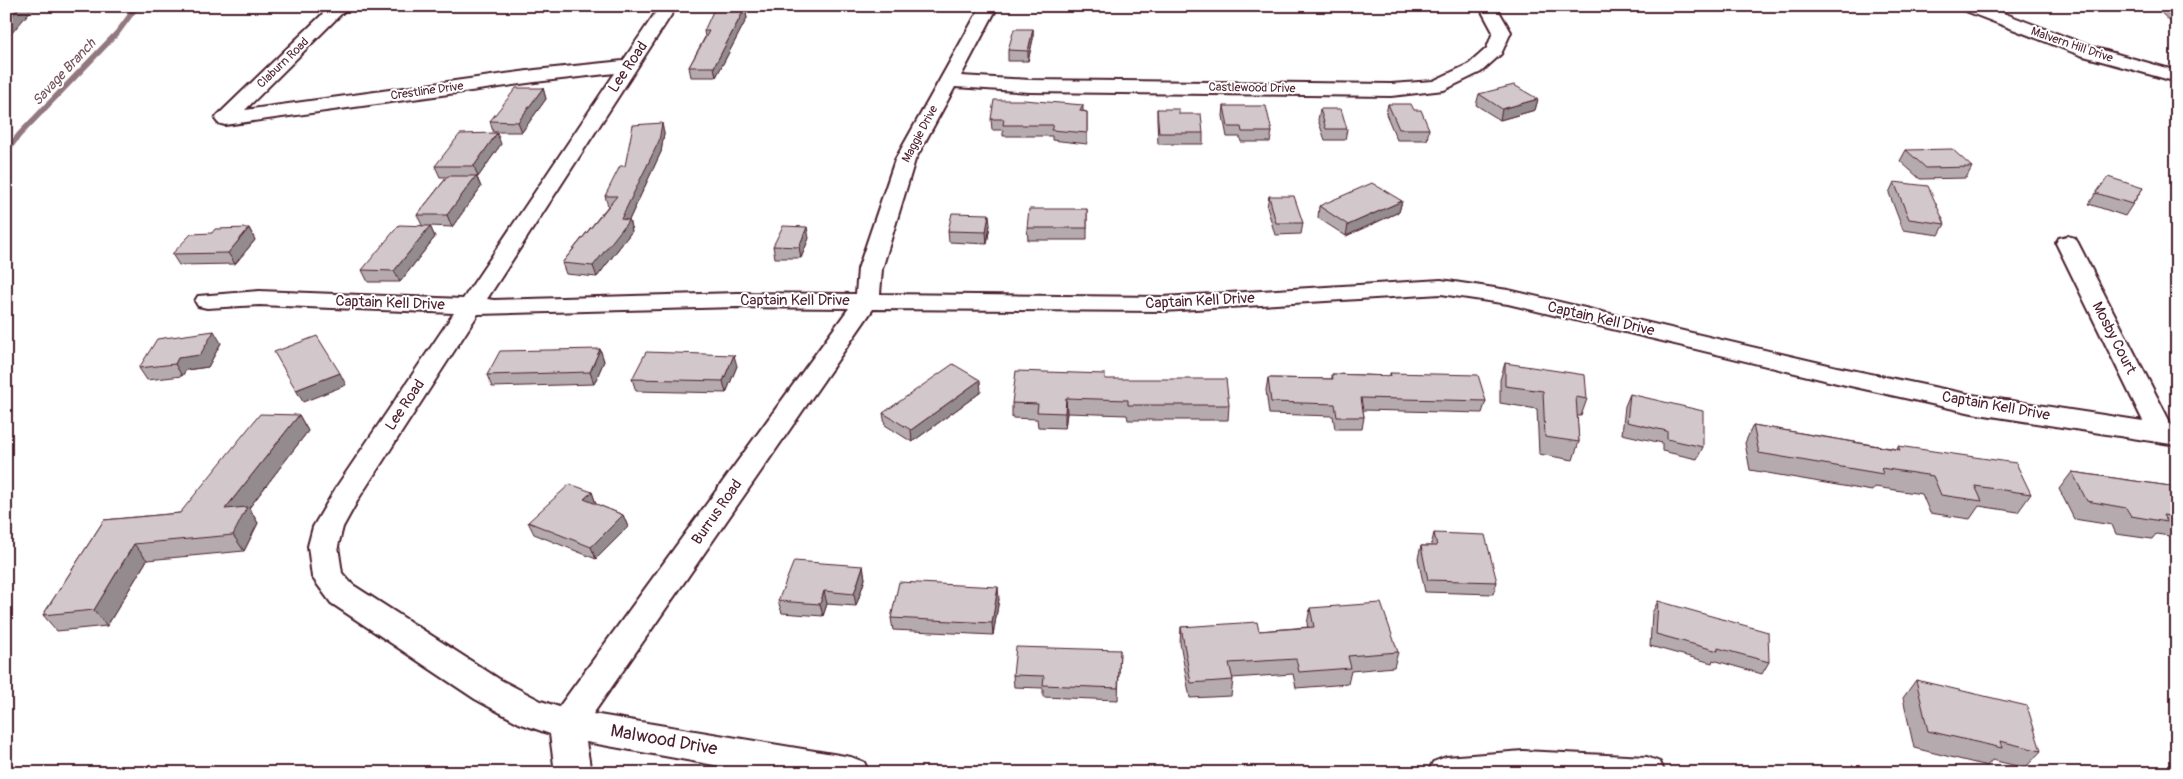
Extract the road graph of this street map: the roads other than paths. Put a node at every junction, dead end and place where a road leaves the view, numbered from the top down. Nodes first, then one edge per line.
1 (340, 6) edge
2 (669, 6) edge
3 (990, 6) edge
4 (1487, 6) edge
5 (1970, 6) edge
6 (629, 66) junction
7 (2177, 78) edge
8 (950, 81) junction
9 (225, 119) joint
10 (2067, 243) dead end
11 (867, 300) junction
12 (207, 301) dead end
13 (471, 307) junction
14 (2169, 435) edge
15 (566, 724) junction
16 (573, 773) edge
17 (851, 773) edge
18 (1446, 773) edge
19 (1647, 773) edge

1 - 9 street, Claburn Road
2 - 6 street, Lee Road
3 - 8 street, Maggie Drive
4 - 8 street, Castlewood Drive
5 - 7 street, Malvern Hill Drive
6 - 9 street, Crestline Drive
6 - 13 street, Lee Road
8 - 11 street, Maggie Drive
10 - 14 street, Mosby Court
11 - 13 street, Captain Kell Drive
11 - 14 street, Captain Kell Drive
11 - 15 street, Burrus Road
12 - 13 street, Captain Kell Drive
13 - 15 street, Lee Road
15 - 16 street
15 - 17 street, Malwood Drive
18 - 19 street

